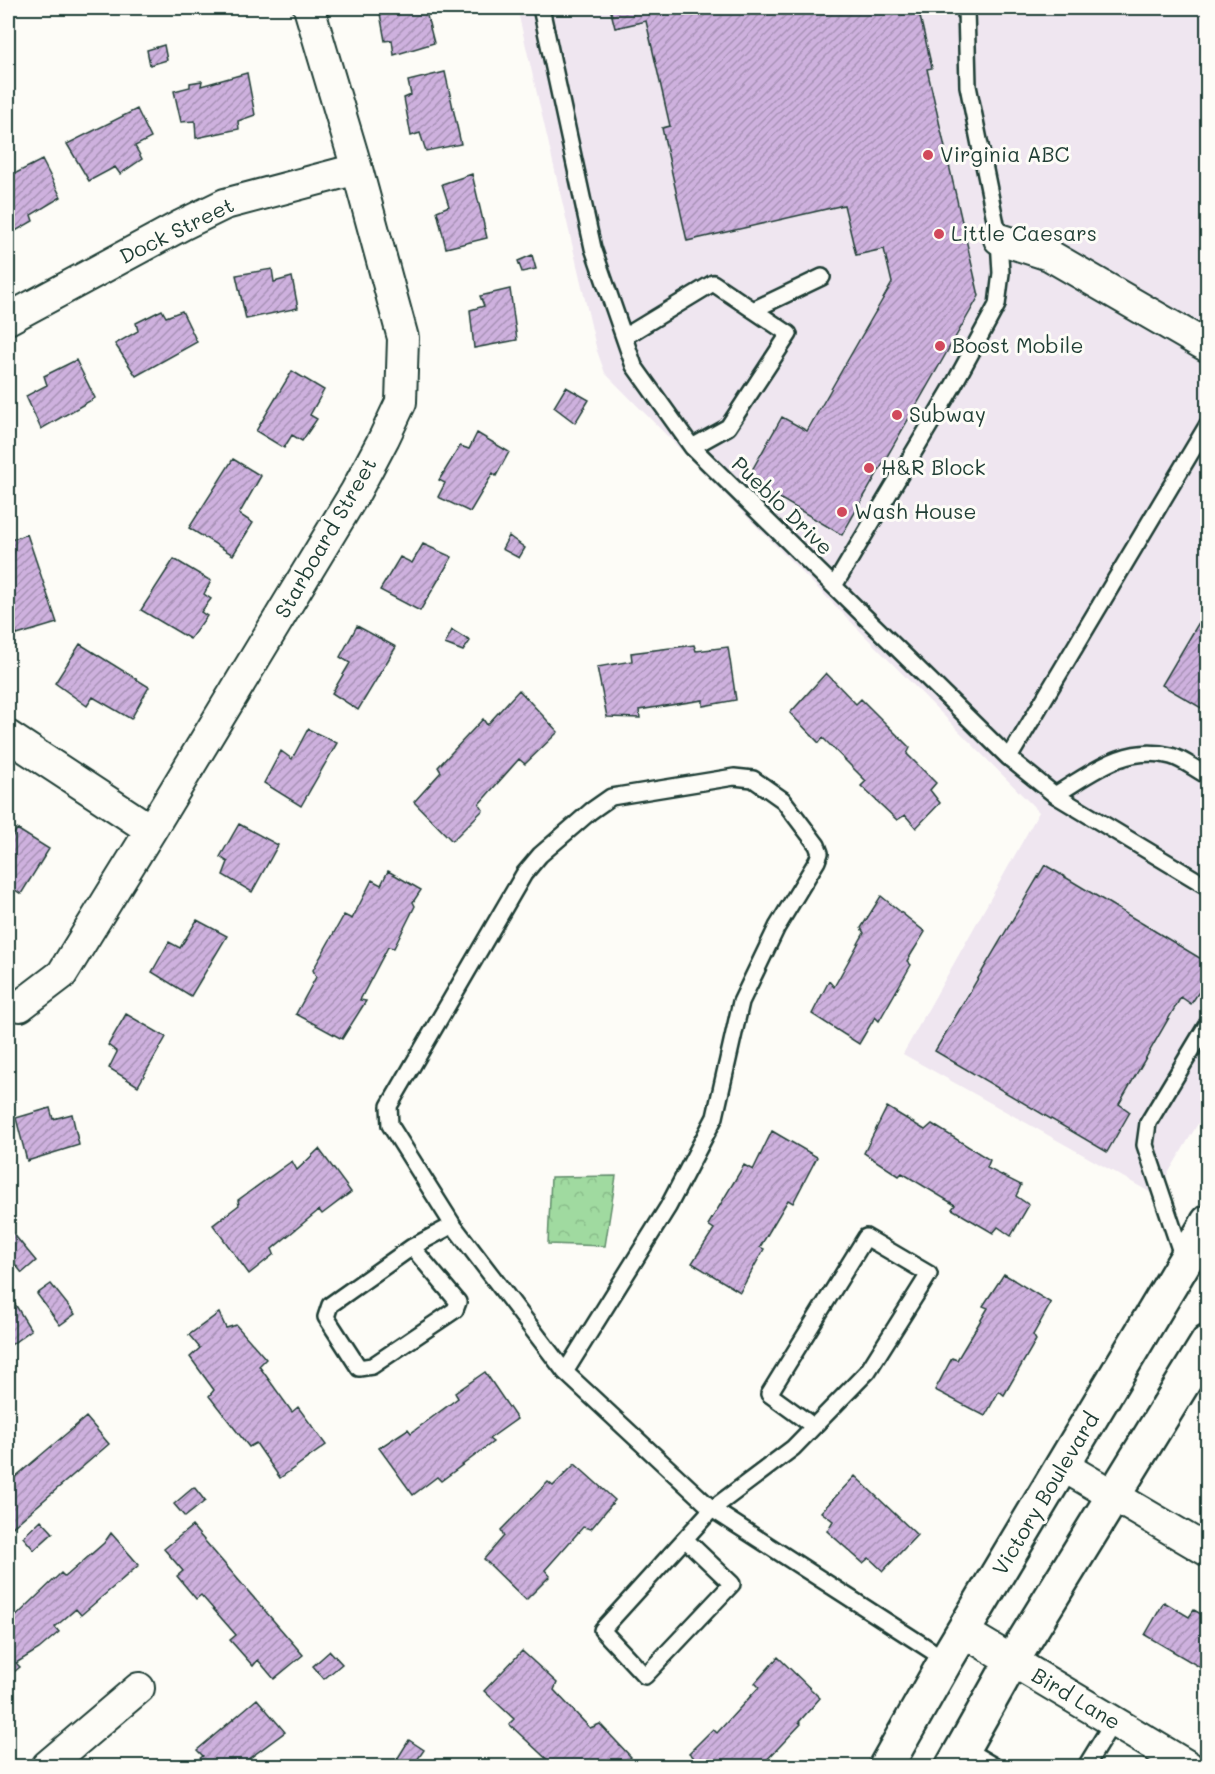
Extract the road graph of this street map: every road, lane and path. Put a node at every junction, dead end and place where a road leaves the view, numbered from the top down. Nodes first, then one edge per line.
1 (309, 8) edge
2 (541, 8) edge
3 (966, 8) edge
4 (357, 169) junction
5 (999, 239) junction
6 (822, 277) dead end
7 (753, 310) junction
8 (8, 320) edge
9 (624, 338) junction
10 (1208, 347) edge
11 (1208, 424) edge
12 (692, 447) junction
13 (834, 586) junction
14 (8, 736) edge
15 (1009, 758) junction
16 (1208, 776) edge
17 (1055, 795) junction
18 (151, 830) junction
19 (1208, 887) edge
20 (20, 1006) dead end
21 (1208, 1023) edge
22 (1208, 1222) edge
23 (453, 1225) junction
24 (411, 1246) junction
25 (1184, 1262) junction
26 (1208, 1342) edge
27 (565, 1372) junction
28 (813, 1426) junction
29 (1063, 1466) junction
30 (1113, 1495) junction
31 (712, 1509) junction
32 (686, 1540) junction
33 (1208, 1551) edge
34 (964, 1632) junction
35 (946, 1660) junction
36 (1012, 1661) junction
37 (139, 1688) dead end
38 (1113, 1722) junction
39 (958, 1757) edge
40 (46, 1767) edge
41 (886, 1767) edge
42 (994, 1767) edge
43 (1086, 1767) edge
44 (1188, 1767) edge

1 - 4 street, Starboard Street
2 - 9 lane, Pueblo Drive
3 - 5 lane
4 - 8 street, Dock Street
4 - 18 street, Starboard Street
5 - 10 street
5 - 13 lane
6 - 7 lane
7 - 9 lane
7 - 12 lane
9 - 12 lane, Pueblo Drive
11 - 15 lane
12 - 13 lane, Pueblo Drive
13 - 15 lane, Pueblo Drive
14 - 18 street
15 - 17 lane, Pueblo Drive
16 - 17 lane
17 - 19 lane, Pueblo Drive
18 - 20 street, Starboard Street
21 - 25 lane
22 - 25 main road, Victory Boulevard
23 - 24 lane
23 - 27 lane
23 - 27 lane
24 - 24 lane
25 - 29 main road, Victory Boulevard
26 - 30 main road
27 - 31 lane
28 - 28 lane
28 - 31 lane
29 - 30 street
29 - 34 main road, Victory Boulevard
30 - 33 street
30 - 36 main road
31 - 32 lane
31 - 35 lane
32 - 32 lane
34 - 35 main road, Victory Boulevard
34 - 36 street, Bird Lane
35 - 41 main road, Victory Boulevard
36 - 38 street, Bird Lane
36 - 39 main road
37 - 40 street
38 - 43 lane
38 - 44 street, Bird Lane
39 - 42 lane

